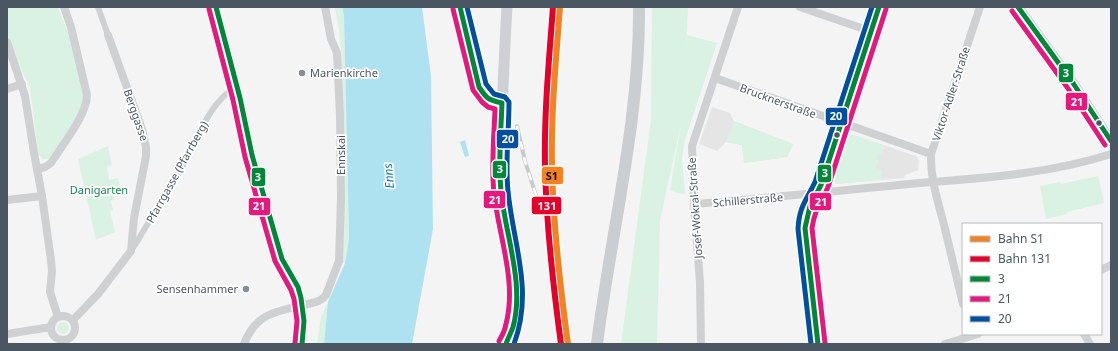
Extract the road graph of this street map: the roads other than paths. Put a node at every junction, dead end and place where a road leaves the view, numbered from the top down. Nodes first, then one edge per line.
1 (64, 7) edge
2 (98, 7) edge
3 (216, 7) edge
4 (324, 7) edge
5 (460, 7) edge
6 (507, 7) edge
7 (639, 7) edge
8 (738, 7) edge
9 (800, 7) edge
10 (879, 7) edge
11 (980, 7) edge
12 (1018, 7) edge
13 (870, 31) junction
14 (108, 35) joint
15 (7, 42) edge
16 (715, 78) junction
17 (22, 84) junction
18 (237, 86) junction
19 (7, 89) edge
20 (502, 103) junction
21 (840, 123) junction
22 (1111, 141) edge
23 (932, 154) junction
24 (1111, 154) edge
25 (37, 169) junction
26 (932, 183) junction
27 (817, 194) junction
28 (42, 196) junction
29 (7, 200) edge
30 (694, 204) junction
31 (131, 251) junction
32 (1111, 265) edge
33 (1102, 270) edge
34 (298, 287) dead end
35 (301, 298) dead end
36 (962, 300) edge
37 (58, 317) junction
38 (73, 320) junction
39 (51, 327) junction
40 (7, 334) edge
41 (1085, 335) edge
42 (973, 337) edge
43 (65, 342) edge
44 (244, 344) edge
45 (302, 344) edge
46 (506, 344) edge
47 (597, 344) edge
48 (702, 344) edge
49 (818, 344) edge
50 (945, 344) edge
51 (1090, 344) edge

1 - 25 street
2 - 14 street, Berggasse
3 - 18 street
4 - 44 street, Ennskai
5 - 20 street
6 - 20 main road
7 - 47 main road
8 - 16 street, Josef-Wokral-Straße
9 - 13 street
10 - 13 street
11 - 23 street, Viktor-Adler-Straße
12 - 22 street
13 - 21 street
14 - 31 street, Berggasse
15 - 17 street
16 - 21 street, Brucknerstraße
16 - 30 street, Josef-Wokral-Straße
17 - 19 street
17 - 25 street
18 - 31 street, Pfarrgasse (Pfarrberg)
18 - 34 street
20 - 46 main road
21 - 23 street, Brucknerstraße
21 - 27 street
23 - 26 street, Viktor-Adler-Straße
24 - 26 street, Schillerstraße
25 - 28 street
26 - 27 street, Schillerstraße
26 - 36 street, Viktor-Adler-Straße
27 - 30 street, Schillerstraße
27 - 49 street
28 - 29 street
28 - 37 street
30 - 48 street, Josef-Wokral-Straße
31 - 38 street
32 - 33 street
35 - 45 street, bridge
37 - 38 street
37 - 39 street
38 - 43 street
39 - 40 street
39 - 43 street
41 - 51 street
42 - 50 street

